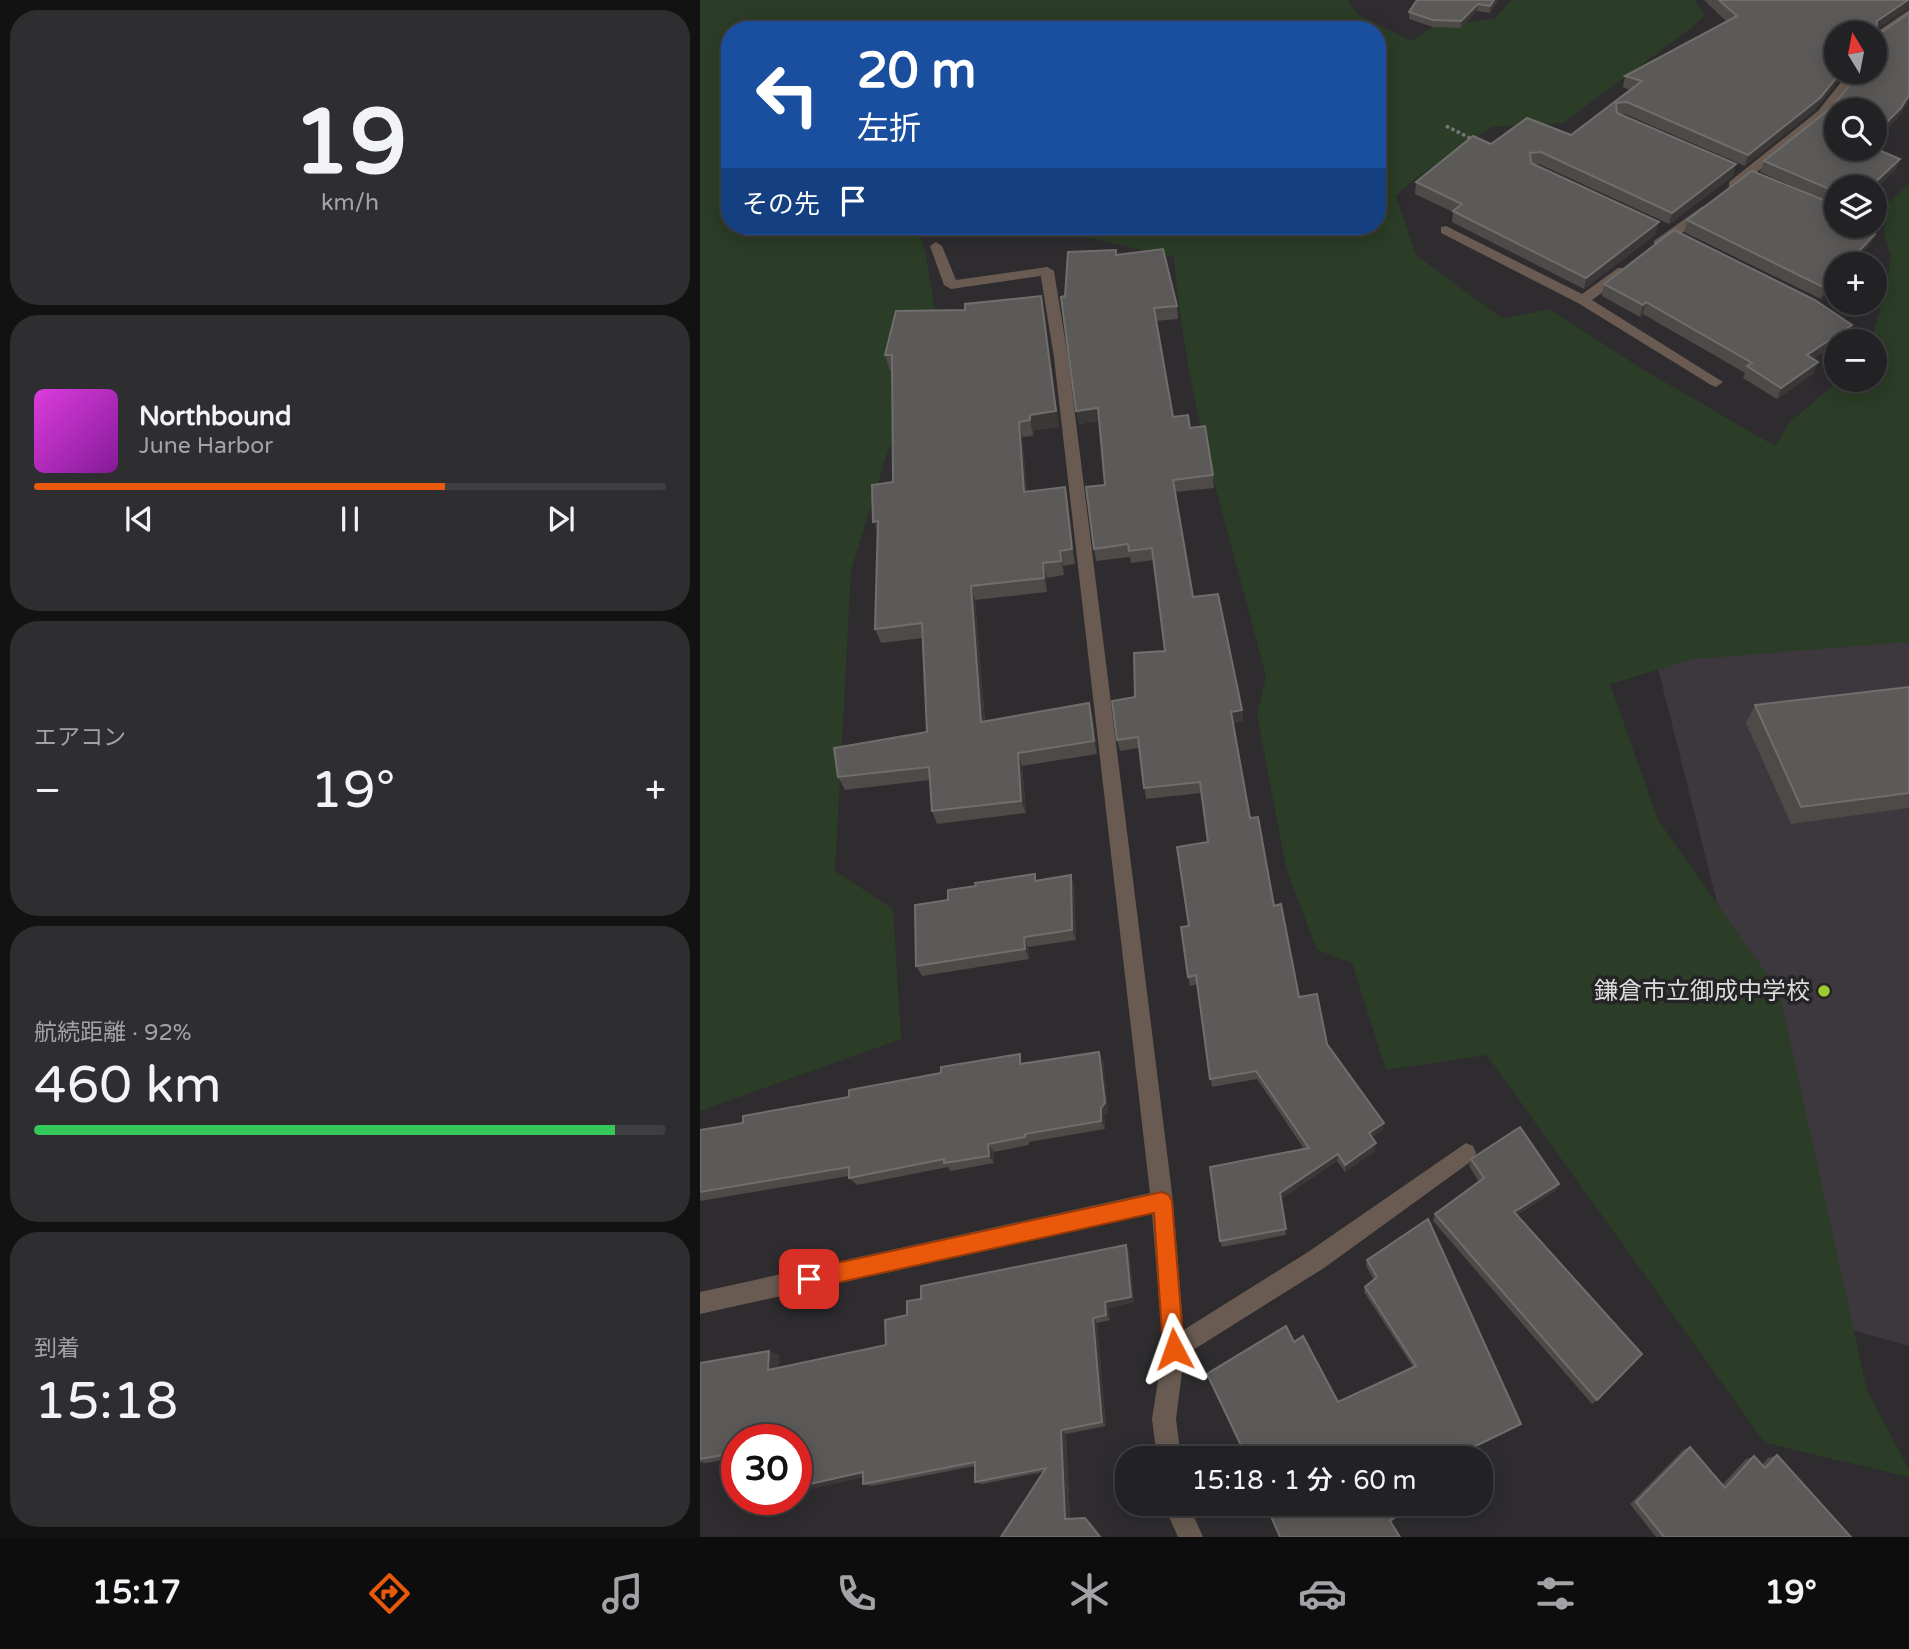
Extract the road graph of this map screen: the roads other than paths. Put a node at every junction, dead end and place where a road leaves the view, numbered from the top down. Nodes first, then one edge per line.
1 (1909, 13) edge
2 (1887, 29) edge
3 (1846, 84) edge
4 (1735, 169) edge
5 (1754, 177) junction
6 (1446, 230) dead end
7 (936, 246) dead end
8 (1651, 250) edge
9 (1639, 259) edge
10 (1583, 300) junction
11 (1716, 382) dead end
12 (1466, 1153) dead end
13 (1162, 1201) junction
14 (700, 1303) edge
15 (1174, 1349) junction
16 (1167, 1446) edge
17 (1181, 1516) edge
18 (1191, 1537) edge

1 - 2 street
3 - 5 street
4 - 5 street
5 - 8 street
6 - 10 street
7 - 13 street
9 - 10 street
10 - 11 street
12 - 15 street
13 - 14 street
13 - 15 street
15 - 16 street
17 - 18 street

